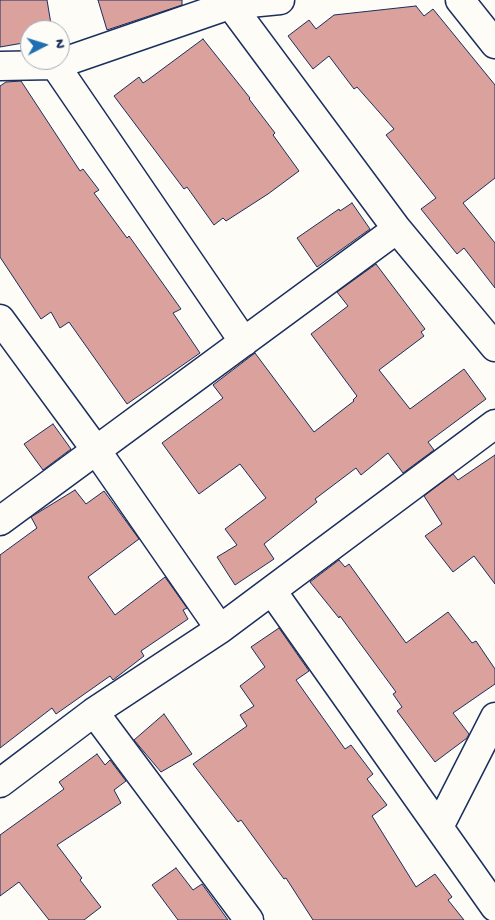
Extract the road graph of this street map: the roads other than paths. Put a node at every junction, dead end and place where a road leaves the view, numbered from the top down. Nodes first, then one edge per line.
1 (280, 0) edge
2 (460, 0) edge
3 (228, 2) edge
4 (495, 44) edge
5 (70, 60) edge
6 (0, 66) edge
7 (20, 66) edge
8 (58, 70) edge
9 (397, 229) junction
10 (0, 319) edge
11 (244, 342) junction
12 (495, 347) edge
13 (495, 424) edge
14 (96, 450) junction
15 (0, 521) edge
16 (272, 591) junction
17 (220, 629) junction
18 (94, 712) junction
19 (495, 717) edge
20 (0, 783) edge
21 (439, 827) junction
22 (495, 907) edge
23 (249, 920) edge

1 - 3 street
2 - 4 street
3 - 5 street
3 - 9 street
6 - 7 street
8 - 11 street
9 - 11 street
9 - 12 street
10 - 14 street
11 - 14 street
13 - 16 street
14 - 15 street
14 - 17 street
16 - 17 street
16 - 21 street
17 - 18 street
18 - 20 street
18 - 23 street
19 - 21 street
21 - 22 street

